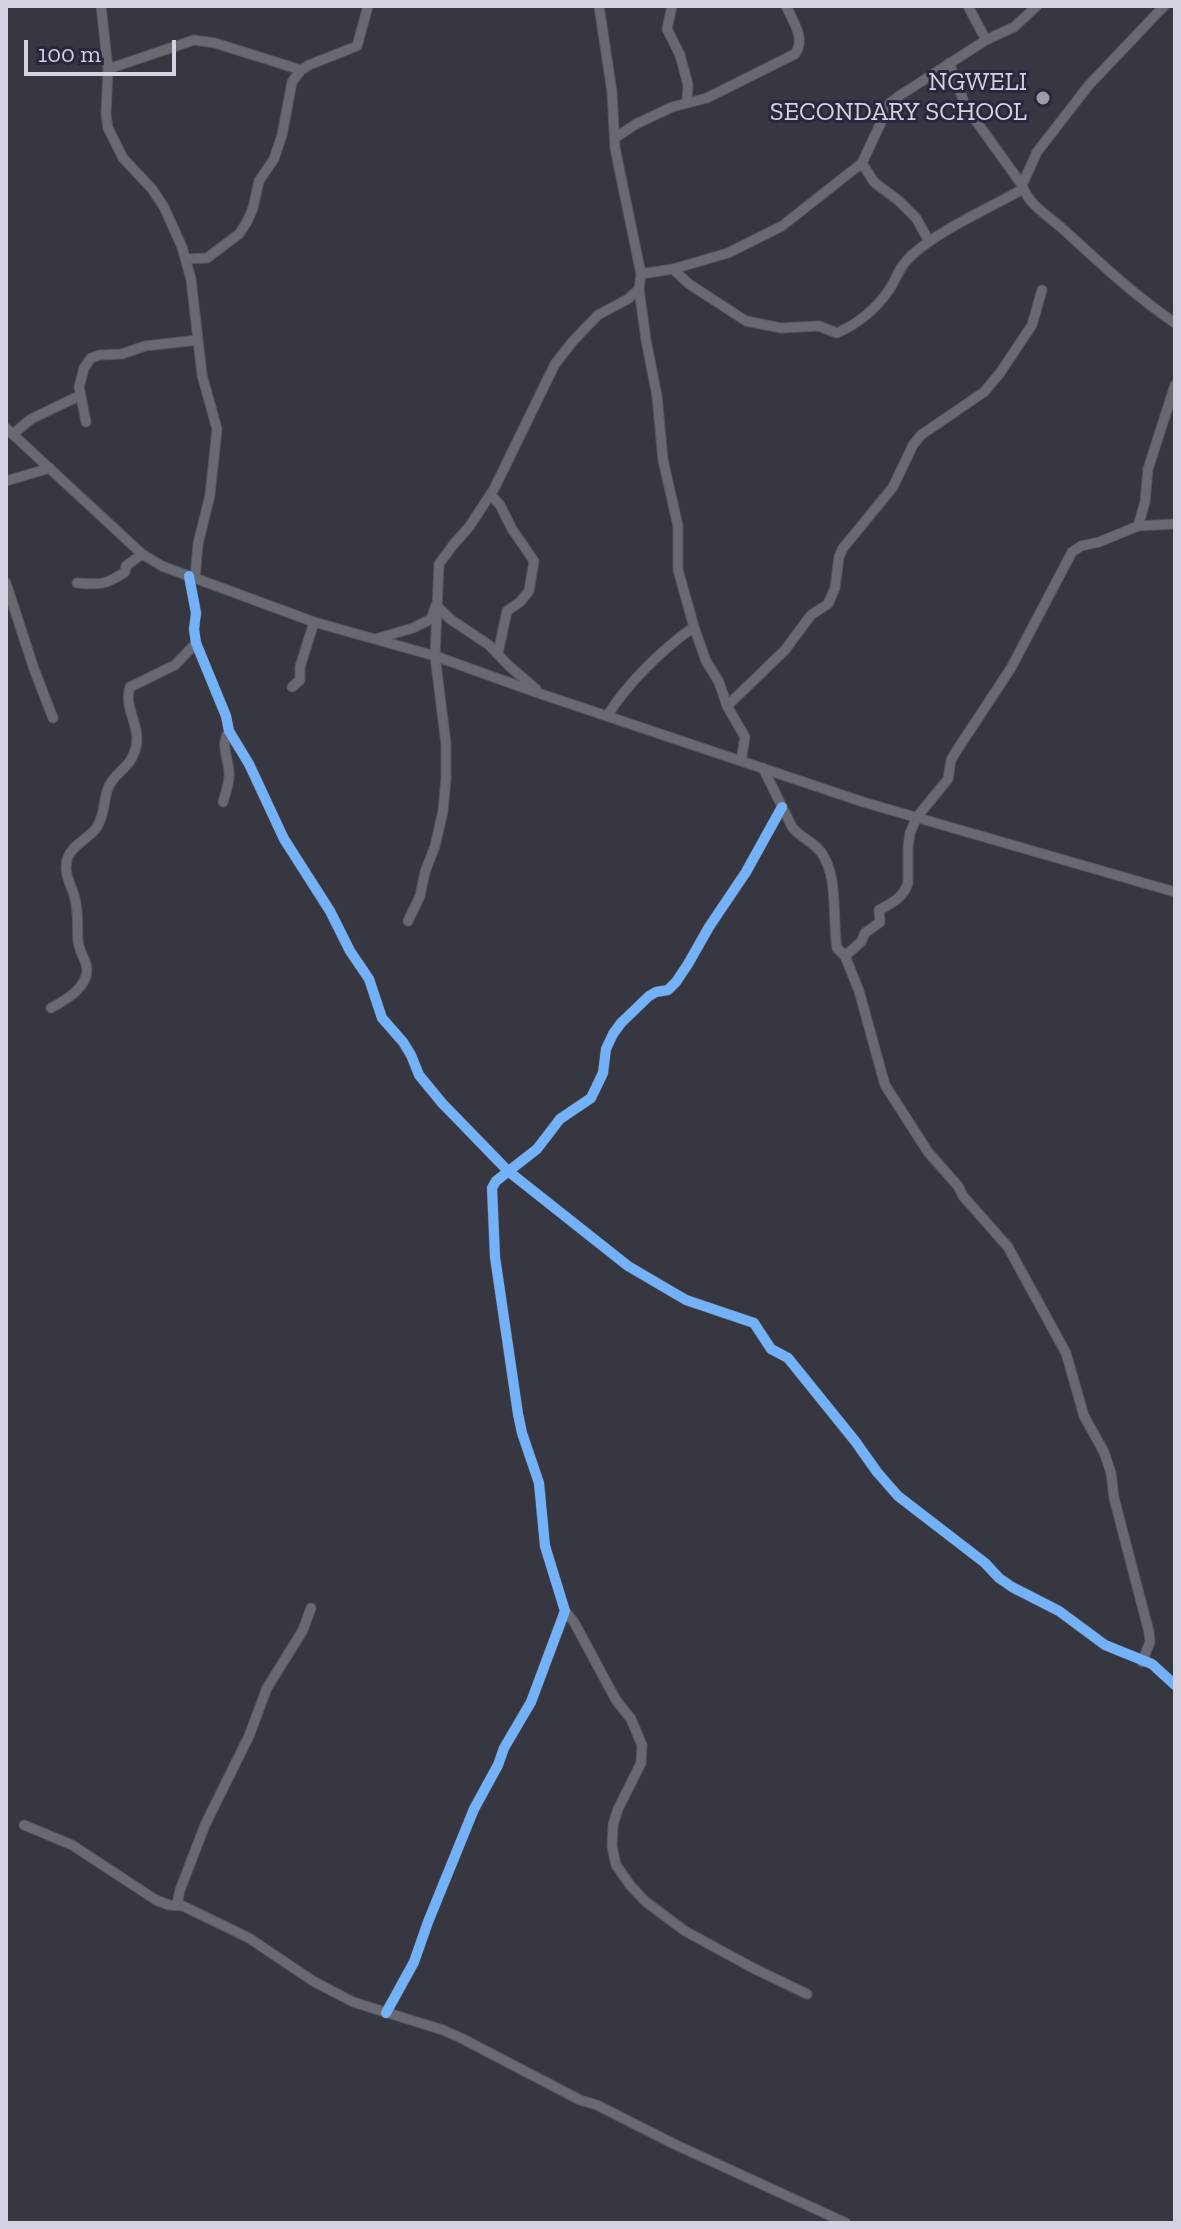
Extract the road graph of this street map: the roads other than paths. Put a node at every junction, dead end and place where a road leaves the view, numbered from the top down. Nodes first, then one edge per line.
1 (101, 6) edge
2 (368, 6) edge
3 (599, 6) edge
4 (672, 6) edge
5 (786, 6) edge
6 (968, 6) edge
7 (1037, 6) edge
8 (1164, 6) edge
9 (986, 40) junction
10 (949, 63) junction
11 (108, 69) junction
12 (301, 70) junction
13 (687, 102) junction
14 (615, 138) junction
15 (862, 163) junction
16 (1022, 187) junction
17 (929, 241) junction
18 (186, 259) junction
19 (673, 269) junction
20 (641, 274) junction
21 (639, 289) junction
22 (1042, 290) dead end
23 (1175, 323) edge
24 (198, 340) junction
25 (1175, 385) edge
26 (79, 396) junction
27 (86, 422) dead end
28 (10, 431) edge
29 (50, 468) junction
30 (6, 481) edge
31 (491, 495) junction
32 (1175, 524) edge
33 (1138, 526) junction
34 (142, 554) junction
35 (192, 577) junction
36 (6, 583) edge
37 (77, 583) dead end
38 (436, 605) junction
39 (314, 622) junction
40 (694, 627) junction
41 (375, 639) junction
42 (196, 643) junction
43 (498, 653) junction
44 (435, 656) junction
45 (292, 687) dead end
46 (541, 694) junction
47 (727, 706) junction
48 (607, 716) junction
49 (53, 718) dead end
50 (229, 731) junction
51 (741, 761) junction
52 (763, 768) junction
53 (223, 802) dead end
54 (782, 807) junction
55 (917, 817) junction
56 (1175, 892) edge
57 (408, 921) dead end
58 (845, 956) junction
59 (51, 1008) dead end
60 (508, 1171) junction
61 (311, 1608) dead end
62 (565, 1611) junction
63 (1142, 1662) junction
64 (1175, 1685) edge
65 (24, 1825) dead end
66 (177, 1905) junction
67 (807, 1994) dead end
68 (386, 2013) junction
69 (846, 2223) edge

1 - 11 street
2 - 12 street
3 - 14 street
4 - 13 street
5 - 13 street
6 - 9 street
7 - 9 street
8 - 16 street
9 - 10 street
10 - 15 street
10 - 16 street
11 - 12 street
11 - 18 street
12 - 18 street
13 - 14 street
14 - 20 street
15 - 17 street
15 - 19 street
16 - 17 street
16 - 23 street
17 - 19 street
18 - 24 street
19 - 20 street
20 - 21 street
21 - 31 street
21 - 40 street
22 - 47 street
24 - 26 street
24 - 35 street
25 - 33 street
26 - 27 street
26 - 28 street
28 - 29 street
29 - 30 street
29 - 34 street
31 - 38 street
31 - 43 street
32 - 33 street
33 - 55 street
34 - 35 street
34 - 37 street
35 - 39 street
35 - 42 street
36 - 49 street
38 - 41 street
38 - 43 street
38 - 44 street
39 - 41 street
39 - 45 street
40 - 47 street
40 - 48 street
41 - 44 street
42 - 50 street
42 - 59 street
43 - 46 street
44 - 46 street
44 - 57 street
46 - 48 street
47 - 51 street
48 - 51 street
50 - 53 street
50 - 60 street
51 - 52 street
52 - 54 street
52 - 55 street
54 - 58 street
54 - 60 street
55 - 56 street
55 - 58 street
58 - 63 street
60 - 62 street
60 - 63 street
61 - 66 street
62 - 67 street
62 - 68 street
63 - 64 street
65 - 66 street
66 - 68 street
68 - 69 street

